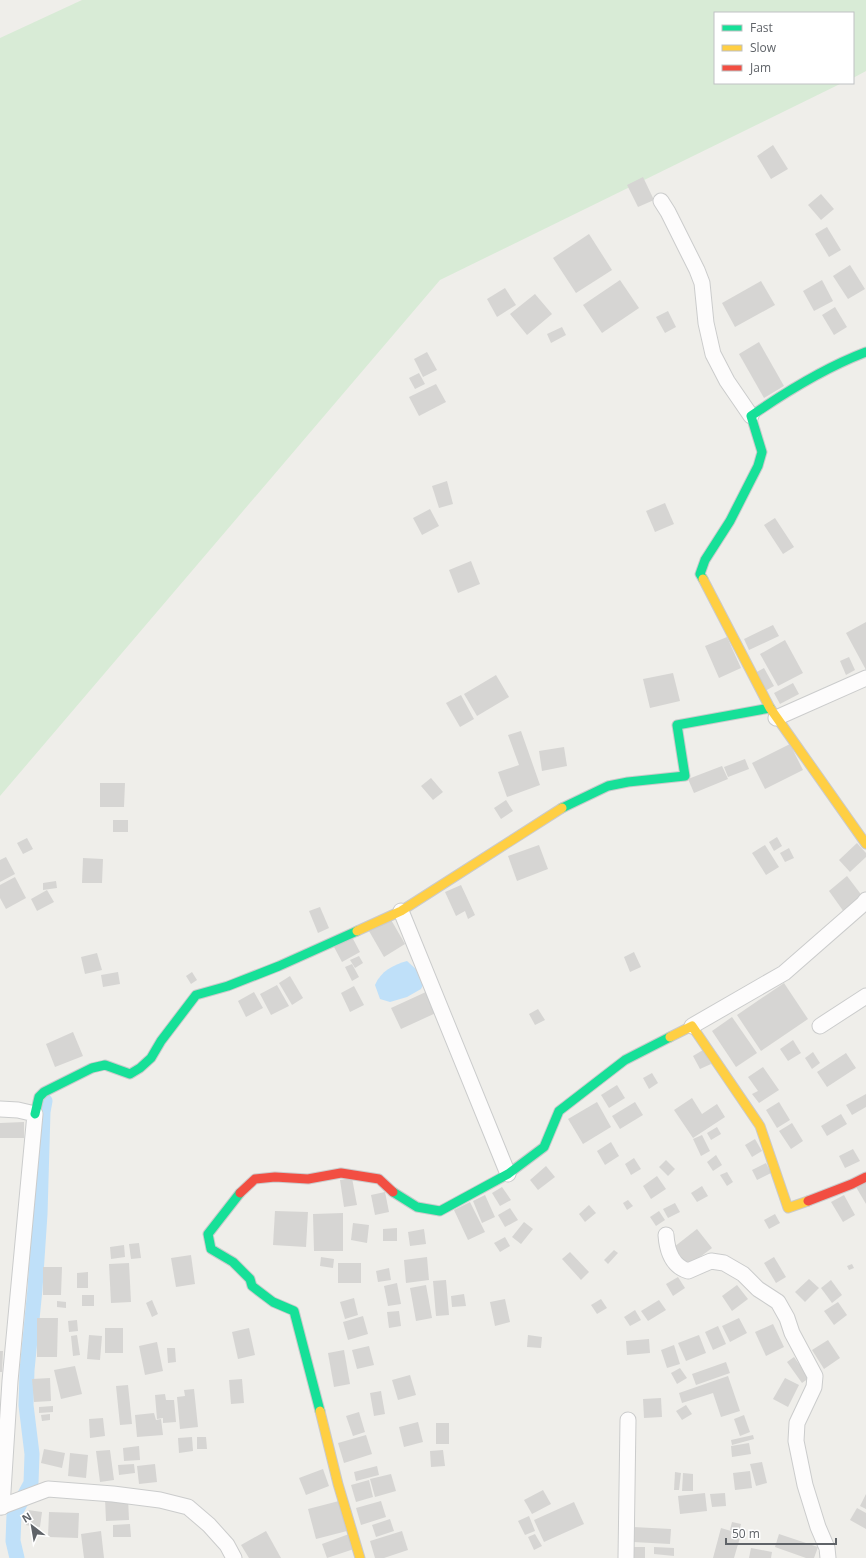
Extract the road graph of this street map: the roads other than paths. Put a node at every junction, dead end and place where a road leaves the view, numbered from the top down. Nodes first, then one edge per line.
1 (661, 201) dead end
2 (866, 352) edge
3 (751, 416) junction
4 (866, 678) edge
5 (773, 713) junction
6 (866, 844) edge
7 (866, 900) edge
8 (401, 911) junction
9 (866, 996) edge
10 (692, 1026) junction
11 (820, 1026) dead end
12 (0, 1109) edge
13 (35, 1114) junction
14 (508, 1174) junction
15 (866, 1177) edge
16 (666, 1235) dead end
17 (628, 1420) dead end
18 (3, 1506) edge
19 (234, 1558) edge
20 (360, 1558) edge
21 (626, 1558) edge
22 (828, 1558) edge

1 - 3 street
2 - 3 street
3 - 5 street
4 - 5 street
5 - 6 street
5 - 8 street
7 - 10 street
8 - 13 street
8 - 14 street
9 - 11 street
10 - 14 street
10 - 15 street
12 - 13 street
13 - 18 street
14 - 20 street
16 - 22 street
17 - 21 street
18 - 19 street

